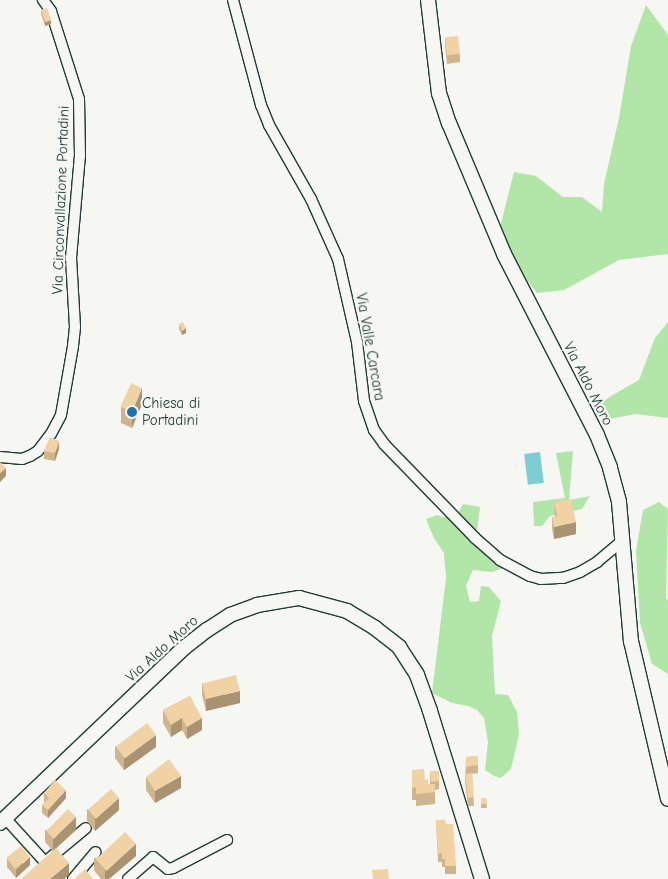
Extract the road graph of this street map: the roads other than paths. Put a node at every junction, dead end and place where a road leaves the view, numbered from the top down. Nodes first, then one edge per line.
1 (43, 0) edge
2 (233, 0) edge
3 (428, 0) edge
4 (0, 457) edge
5 (623, 540) junction
6 (668, 799) edge
7 (3, 820) edge
8 (86, 828) dead end
9 (227, 840) dead end
10 (96, 852) dead end
11 (73, 879) edge
12 (128, 879) edge
13 (482, 879) edge

1 - 4 street, Via Circonvallazione Portadini
2 - 5 street, Via Valle Carcara
3 - 5 main road, Via Aldo Moro
5 - 6 main road, Via Aldo Moro
7 - 8 street
7 - 13 main road, Via Aldo Moro
9 - 12 street
10 - 11 street

